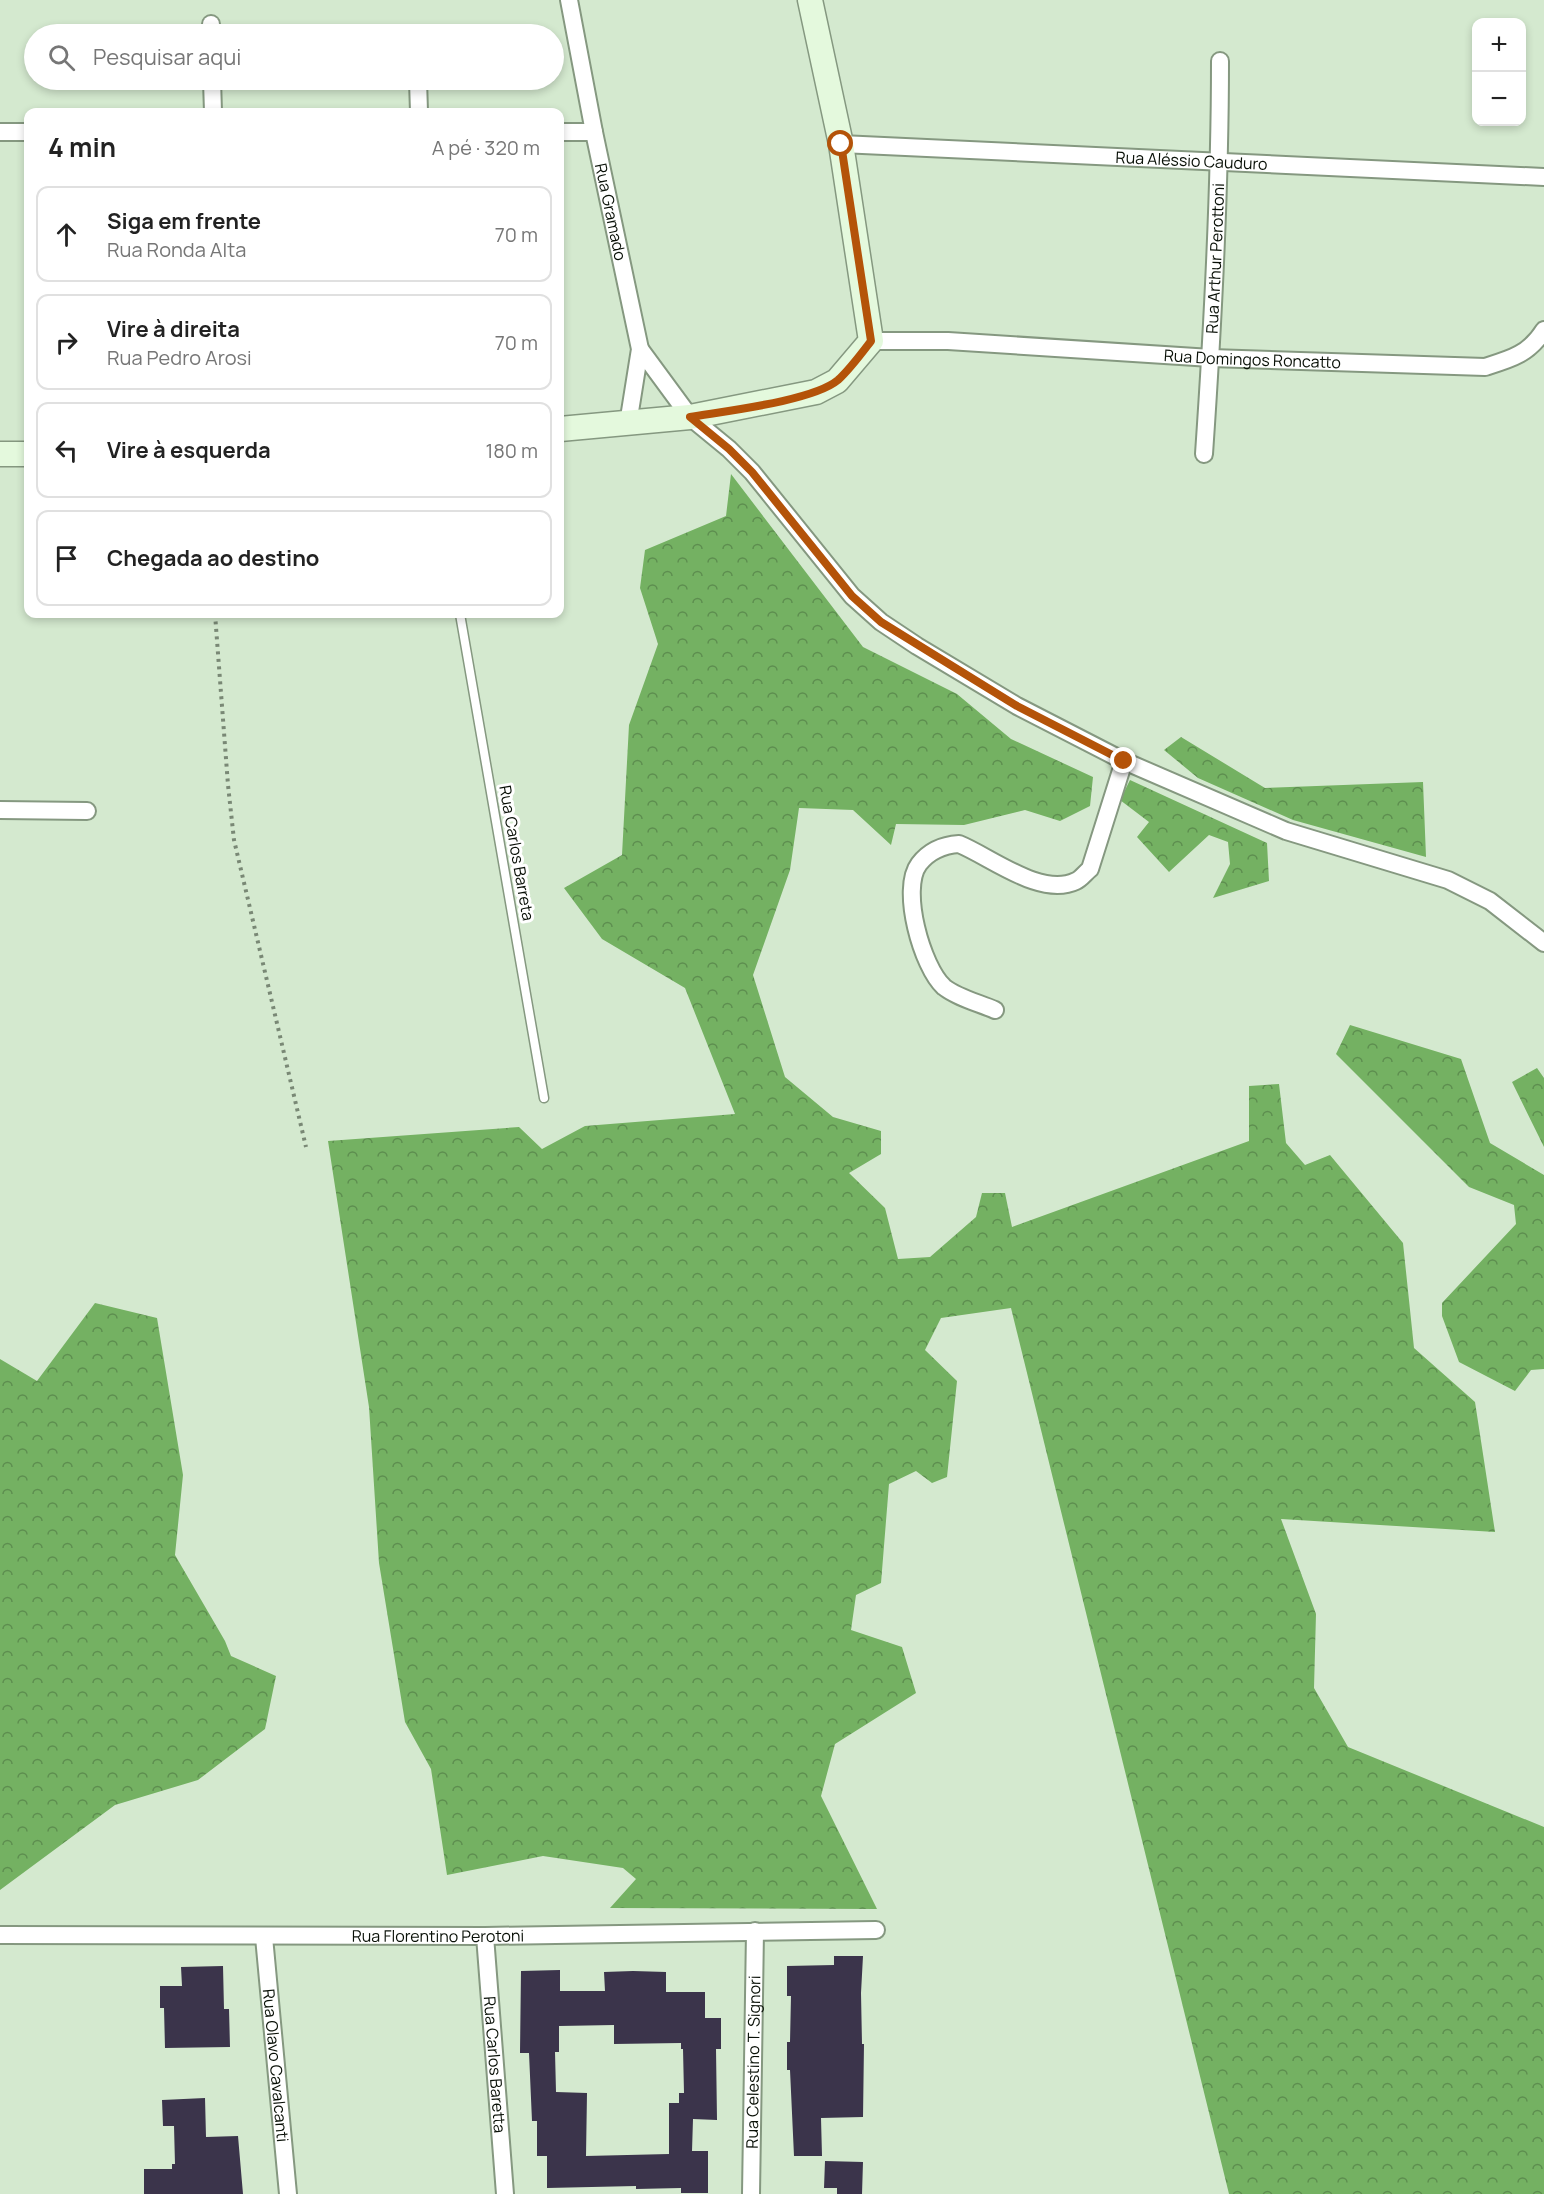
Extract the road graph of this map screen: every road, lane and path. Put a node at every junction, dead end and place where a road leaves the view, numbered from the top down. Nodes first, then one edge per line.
1 (569, 0) edge
2 (810, 0) edge
3 (1220, 61) dead end
4 (212, 90) edge
5 (418, 90) edge
6 (213, 108) edge
7 (419, 108) edge
8 (0, 132) edge
9 (24, 132) edge
10 (564, 132) edge
11 (594, 132) junction
12 (841, 144) junction
13 (1220, 161) junction
14 (1544, 177) edge
15 (1544, 330) edge
16 (871, 341) junction
17 (640, 349) junction
18 (1211, 358) junction
19 (690, 417) junction
20 (628, 424) junction
21 (564, 429) edge
22 (0, 454) edge
23 (24, 454) edge
24 (1204, 454) dead end
25 (215, 618) edge
26 (461, 618) edge
27 (1124, 761) junction
28 (0, 810) edge
29 (87, 812) dead end
30 (1544, 943) edge
31 (995, 1010) dead end
32 (544, 1098) dead end
33 (306, 1147) dead end
34 (876, 1930) dead end
35 (755, 1931) junction
36 (0, 1935) edge
37 (485, 1936) junction
38 (264, 1937) junction
39 (288, 2194) edge
40 (505, 2194) edge
41 (751, 2194) edge

1 - 11 street, Rua Gramado
2 - 12 street
3 - 13 street, Rua Arthur Perottoni
4 - 6 street
5 - 7 street
8 - 9 street
10 - 11 street
11 - 17 street, Rua Gramado
12 - 13 street, Rua Aléssio Cauduro
12 - 16 street
13 - 14 street, Rua Aléssio Cauduro
13 - 18 street, Rua Arthur Perottoni
15 - 18 street, Rua Domingos Roncatto
16 - 18 street, Rua Domingos Roncatto
16 - 19 street
17 - 19 street
17 - 20 street, Rua Gramado
18 - 24 street, Rua Arthur Perottoni
19 - 20 street
19 - 27 street
20 - 21 street
22 - 23 street
25 - 33 path
26 - 32 lane, Rua Carlos Barreta
27 - 30 street
27 - 31 street
28 - 29 street
34 - 35 street, Rua Florentino Perotoni
35 - 37 street, Rua Florentino Perotoni
35 - 41 street, Rua Celestino T. Signori
36 - 38 street, Rua Florentino Perotoni
37 - 38 street, Rua Florentino Perotoni
37 - 40 street, Rua Carlos Baretta
38 - 39 street, Rua Olavo Cavalcanti

